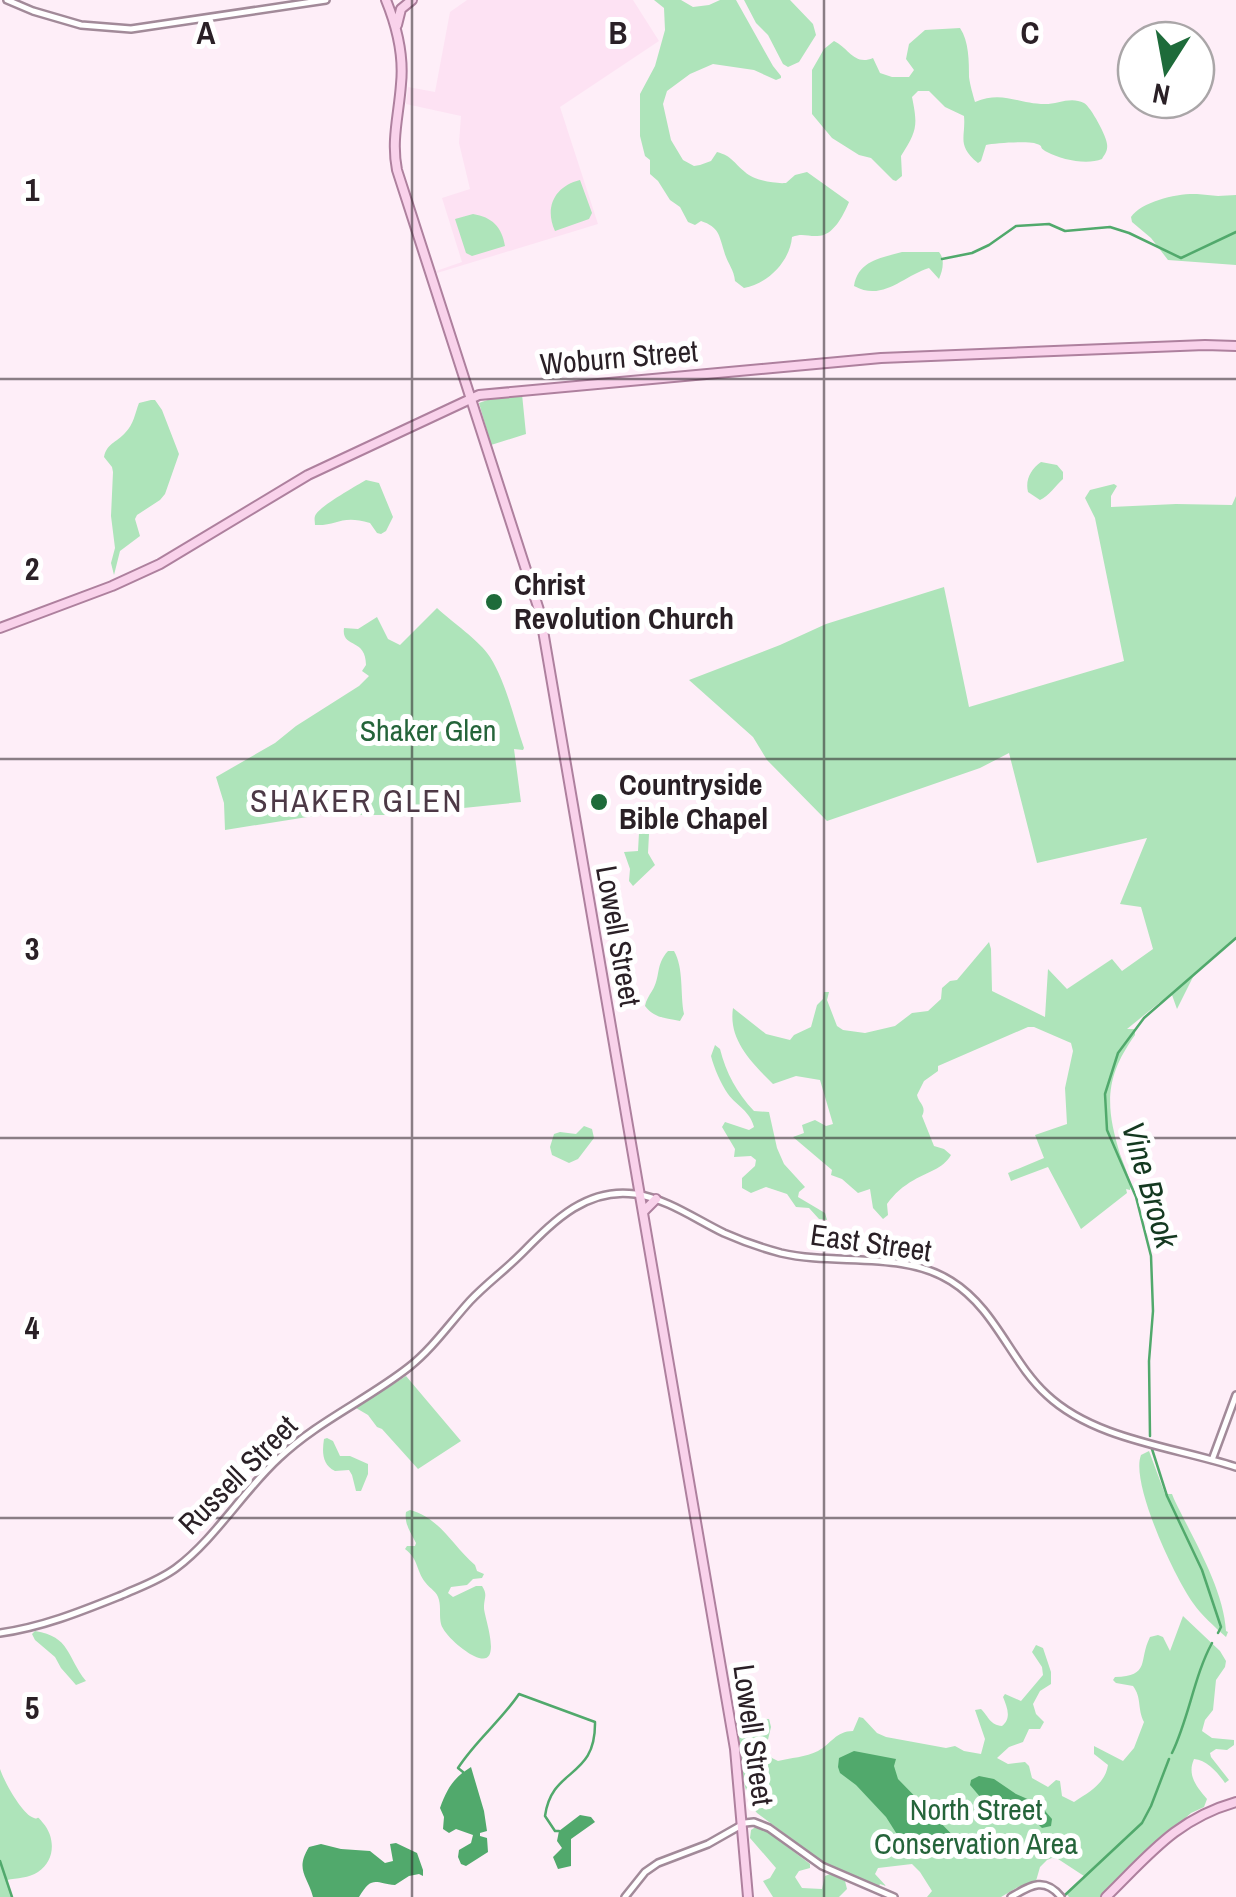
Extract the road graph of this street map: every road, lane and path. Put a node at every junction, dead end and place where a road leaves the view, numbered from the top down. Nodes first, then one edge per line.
1 (7, 0) edge
2 (326, 0) edge
3 (386, 0) edge
4 (412, 0) edge
5 (396, 29) junction
6 (1236, 346) edge
7 (470, 398) junction
8 (0, 628) edge
9 (640, 1195) junction
10 (656, 1199) junction
11 (643, 1212) junction
12 (477, 1294) joint
13 (1236, 1395) edge
14 (1212, 1460) junction
15 (1236, 1467) edge
16 (0, 1634) edge
17 (1236, 1802) edge
18 (742, 1825) junction
19 (625, 1897) edge
20 (748, 1897) edge
21 (894, 1897) edge
22 (1011, 1897) edge
23 (1060, 1897) edge
24 (1106, 1897) edge

1 - 2 street
3 - 5 main road, Lowell Street
4 - 5 main road
5 - 7 main road, Lowell Street
6 - 7 main road, Woburn Street
7 - 8 main road, Woburn Street
7 - 9 main road, Lowell Street
9 - 10 street, East Street
9 - 11 main road, Lowell Street
9 - 12 street, East Street
10 - 11 main road
10 - 14 street, East Street
11 - 18 main road, Lowell Street
12 - 16 street, Russell Street
13 - 14 street
14 - 15 street, East Street
17 - 24 main road
18 - 19 street
18 - 20 main road, Lowell Street
18 - 21 street
22 - 23 street

